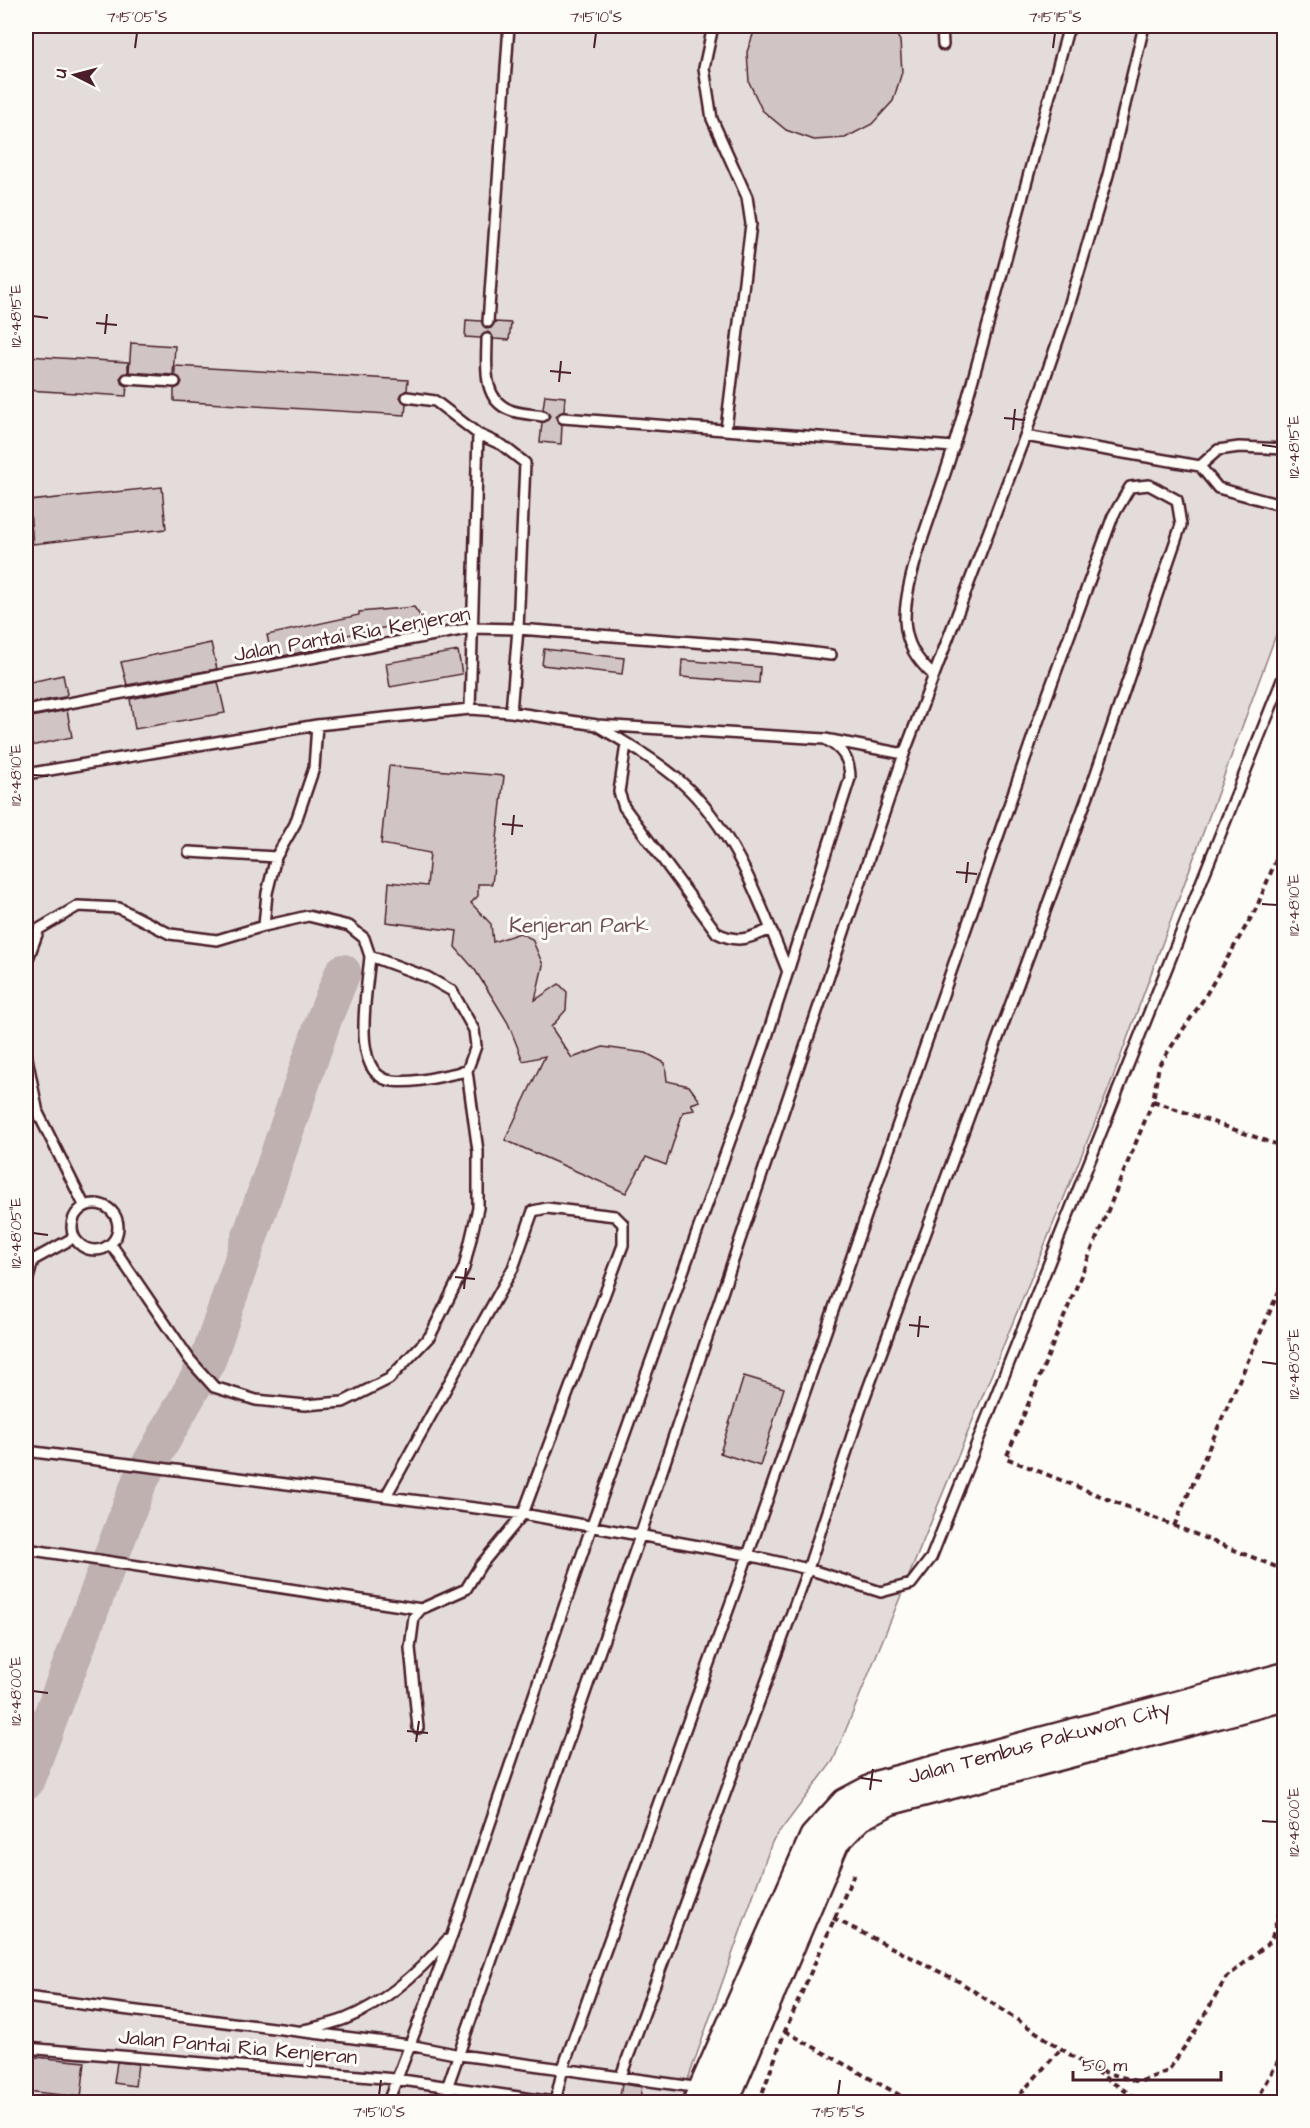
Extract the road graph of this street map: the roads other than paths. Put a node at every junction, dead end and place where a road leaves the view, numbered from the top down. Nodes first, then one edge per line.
1 (509, 26) edge
2 (713, 26) edge
3 (942, 26) edge
4 (1072, 26) edge
5 (1144, 26) edge
6 (943, 45) dead end
7 (488, 322) dead end
8 (487, 339) dead end
9 (127, 379) dead end
10 (175, 382) dead end
11 (407, 397) dead end
12 (543, 416) dead end
13 (563, 418) dead end
14 (726, 429) junction
15 (478, 434) junction
16 (1025, 436) junction
17 (954, 447) junction
18 (1284, 449) edge
19 (1200, 466) junction
20 (1284, 506) edge
21 (472, 628) junction
22 (518, 629) junction
23 (831, 655) dead end
24 (933, 675) junction
25 (1284, 675) edge
26 (470, 709) junction
27 (26, 711) edge
28 (511, 712) junction
29 (317, 725) junction
30 (597, 725) junction
31 (825, 739) junction
32 (626, 744) junction
33 (904, 754) junction
34 (26, 774) edge
35 (189, 852) dead end
36 (276, 857) junction
37 (264, 926) junction
38 (771, 929) junction
39 (370, 957) junction
40 (26, 964) edge
41 (788, 972) junction
42 (26, 1053) edge
43 (467, 1071) junction
44 (84, 1205) junction
45 (74, 1238) junction
46 (111, 1244) junction
47 (29, 1259) edge
48 (26, 1286) edge
49 (26, 1451) edge
50 (386, 1496) junction
51 (523, 1514) junction
52 (591, 1528) junction
53 (640, 1536) junction
54 (26, 1549) edge
55 (748, 1555) junction
56 (808, 1569) junction
57 (422, 1609) junction
58 (1284, 1677) edge
59 (1284, 1697) edge
60 (418, 1728) dead end
61 (452, 1935) junction
62 (26, 1996) edge
63 (299, 2031) junction
64 (409, 2045) junction
65 (26, 2048) edge
66 (460, 2055) junction
67 (562, 2068) junction
68 (621, 2076) junction
69 (395, 2079) junction
70 (446, 2088) junction
71 (708, 2098) edge
72 (388, 2103) edge
73 (442, 2103) edge
74 (554, 2103) edge

1 - 7 lane
2 - 14 lane
3 - 6 lane
4 - 17 lane
5 - 16 lane
8 - 12 lane
9 - 10 lane
11 - 15 lane
13 - 14 lane
14 - 17 lane
15 - 21 lane
15 - 22 lane
16 - 19 lane
16 - 24 lane
17 - 24 lane
18 - 19 lane
19 - 20 lane
21 - 22 lane, Jalan Pantai Ria Kenjeran
21 - 26 lane
21 - 27 lane, Jalan Pantai Ria Kenjeran
22 - 23 lane, Jalan Pantai Ria Kenjeran
22 - 28 lane
24 - 33 lane
25 - 56 lane
26 - 28 lane
26 - 29 lane
28 - 30 lane
29 - 34 lane
29 - 36 lane
30 - 31 lane
30 - 32 lane
31 - 33 lane
31 - 41 lane
32 - 38 lane
32 - 38 lane
33 - 53 lane
35 - 36 lane
36 - 37 lane
37 - 39 lane
37 - 40 lane
38 - 41 lane
39 - 43 lane
39 - 43 lane
41 - 52 lane
42 - 44 lane
43 - 46 lane
44 - 45 lane
44 - 46 lane
45 - 46 lane
45 - 47 lane
47 - 48 lane
49 - 50 lane
50 - 51 lane
50 - 51 lane
51 - 52 lane
51 - 57 lane
52 - 53 lane
52 - 61 lane
53 - 55 lane
53 - 66 lane
54 - 57 lane
55 - 56 lane
55 - 56 lane
55 - 67 lane
56 - 68 lane
57 - 60 lane
58 - 71 street, Jalan Tembus Pakuwon City
59 - 71 street, Jalan Tembus Pakuwon City
61 - 63 lane
61 - 64 lane
62 - 63 lane
63 - 64 lane
64 - 66 lane
64 - 69 lane
65 - 69 lane, Jalan Pantai Ria Kenjeran
66 - 67 lane
66 - 70 lane
67 - 68 lane
67 - 74 lane
68 - 71 lane
69 - 70 lane, Jalan Pantai Ria Kenjeran
69 - 72 lane
70 - 73 lane
70 - 74 lane, Jalan Pantai Ria Kenjeran

